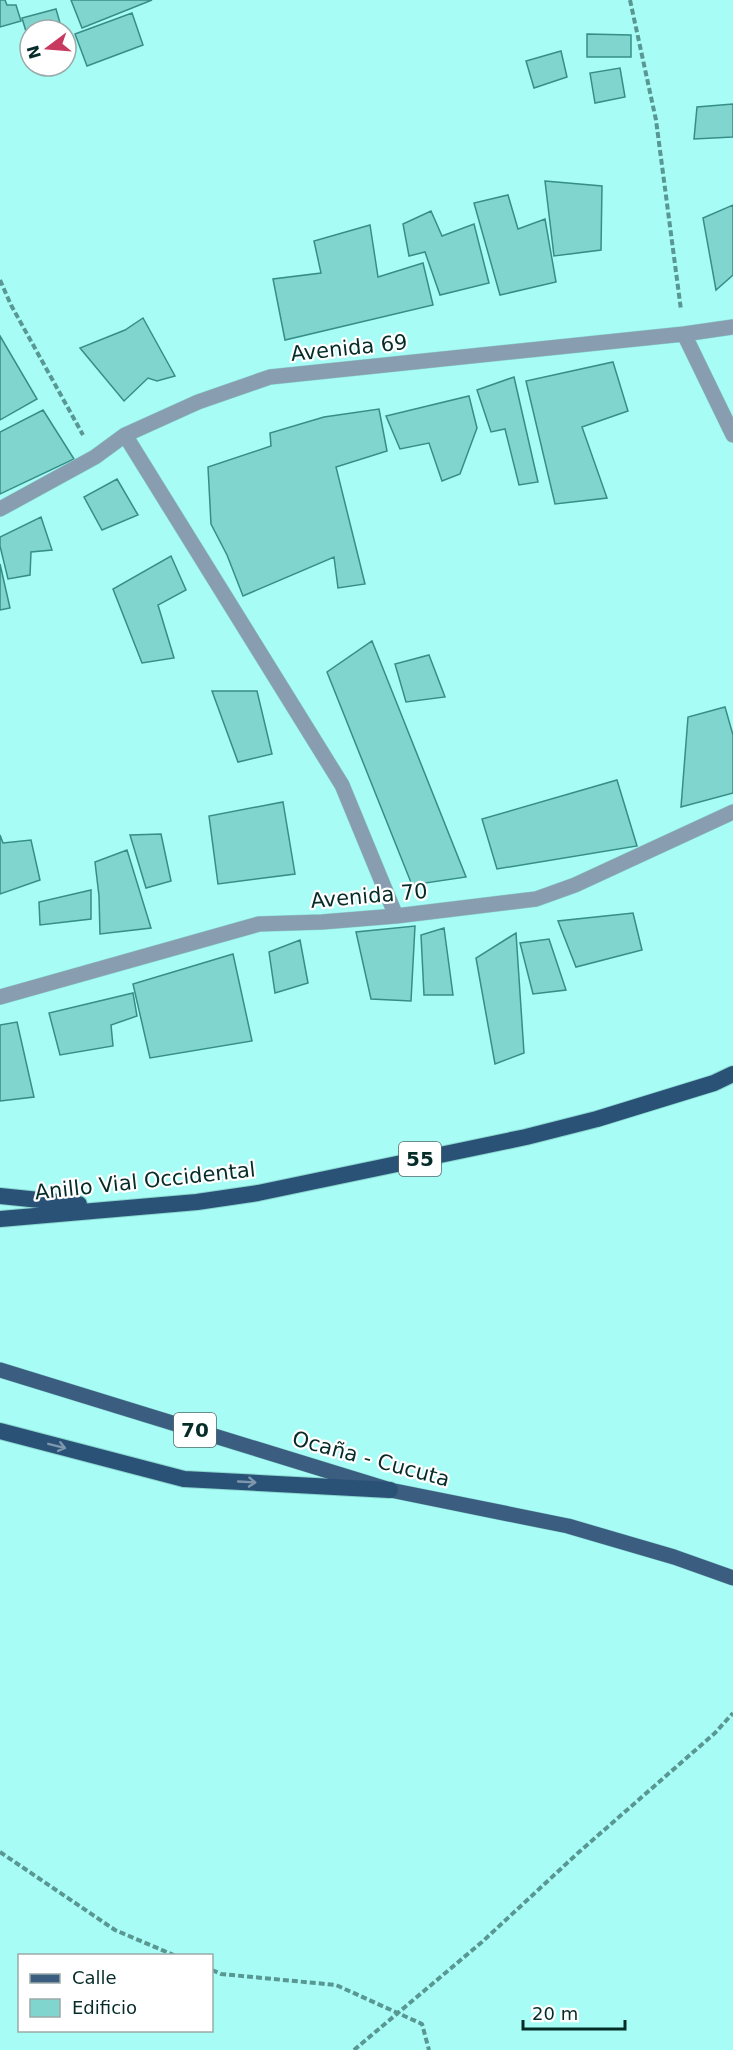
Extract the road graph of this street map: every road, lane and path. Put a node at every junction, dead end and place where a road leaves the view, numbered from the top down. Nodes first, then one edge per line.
1 (630, 0) edge
2 (0, 280) edge
3 (733, 327) edge
4 (684, 334) junction
5 (126, 435) junction
6 (733, 435) edge
7 (95, 457) junction
8 (0, 509) edge
9 (733, 812) edge
10 (396, 916) junction
11 (0, 997) edge
12 (733, 1074) edge
13 (733, 1082) edge
14 (714, 1083) junction
15 (0, 1196) edge
16 (122, 1208) junction
17 (0, 1219) edge
18 (0, 1370) edge
19 (0, 1431) edge
20 (390, 1490) junction
21 (733, 1578) edge
22 (733, 1713) edge
23 (0, 1852) edge
24 (171, 1954) edge
25 (213, 1970) edge
26 (398, 2013) junction
27 (354, 2050) edge
28 (429, 2050) edge

1 - 4 path
2 - 7 path
3 - 4 street, Avenida 69
4 - 5 street, Avenida 69
4 - 6 street
5 - 7 street, Avenida 69
5 - 10 street
7 - 8 street, Avenida 69
9 - 10 street, Avenida 70
10 - 11 street, Avenida 70
12 - 14 highway, Anillo Vial Occidental / 55
13 - 14 highway, Anillo Vial Occidental / 55
14 - 16 highway, Anillo Vial Occidental / 55
15 - 16 highway
16 - 17 highway, Anillo Vial Occidental / 55
18 - 20 main road, Ocaña - Cucuta / 70
19 -> 20 highway
20 - 21 main road, Ocaña - Cucuta / 70
22 - 26 path
23 - 24 path
25 - 26 path
26 - 27 path
26 - 28 path

